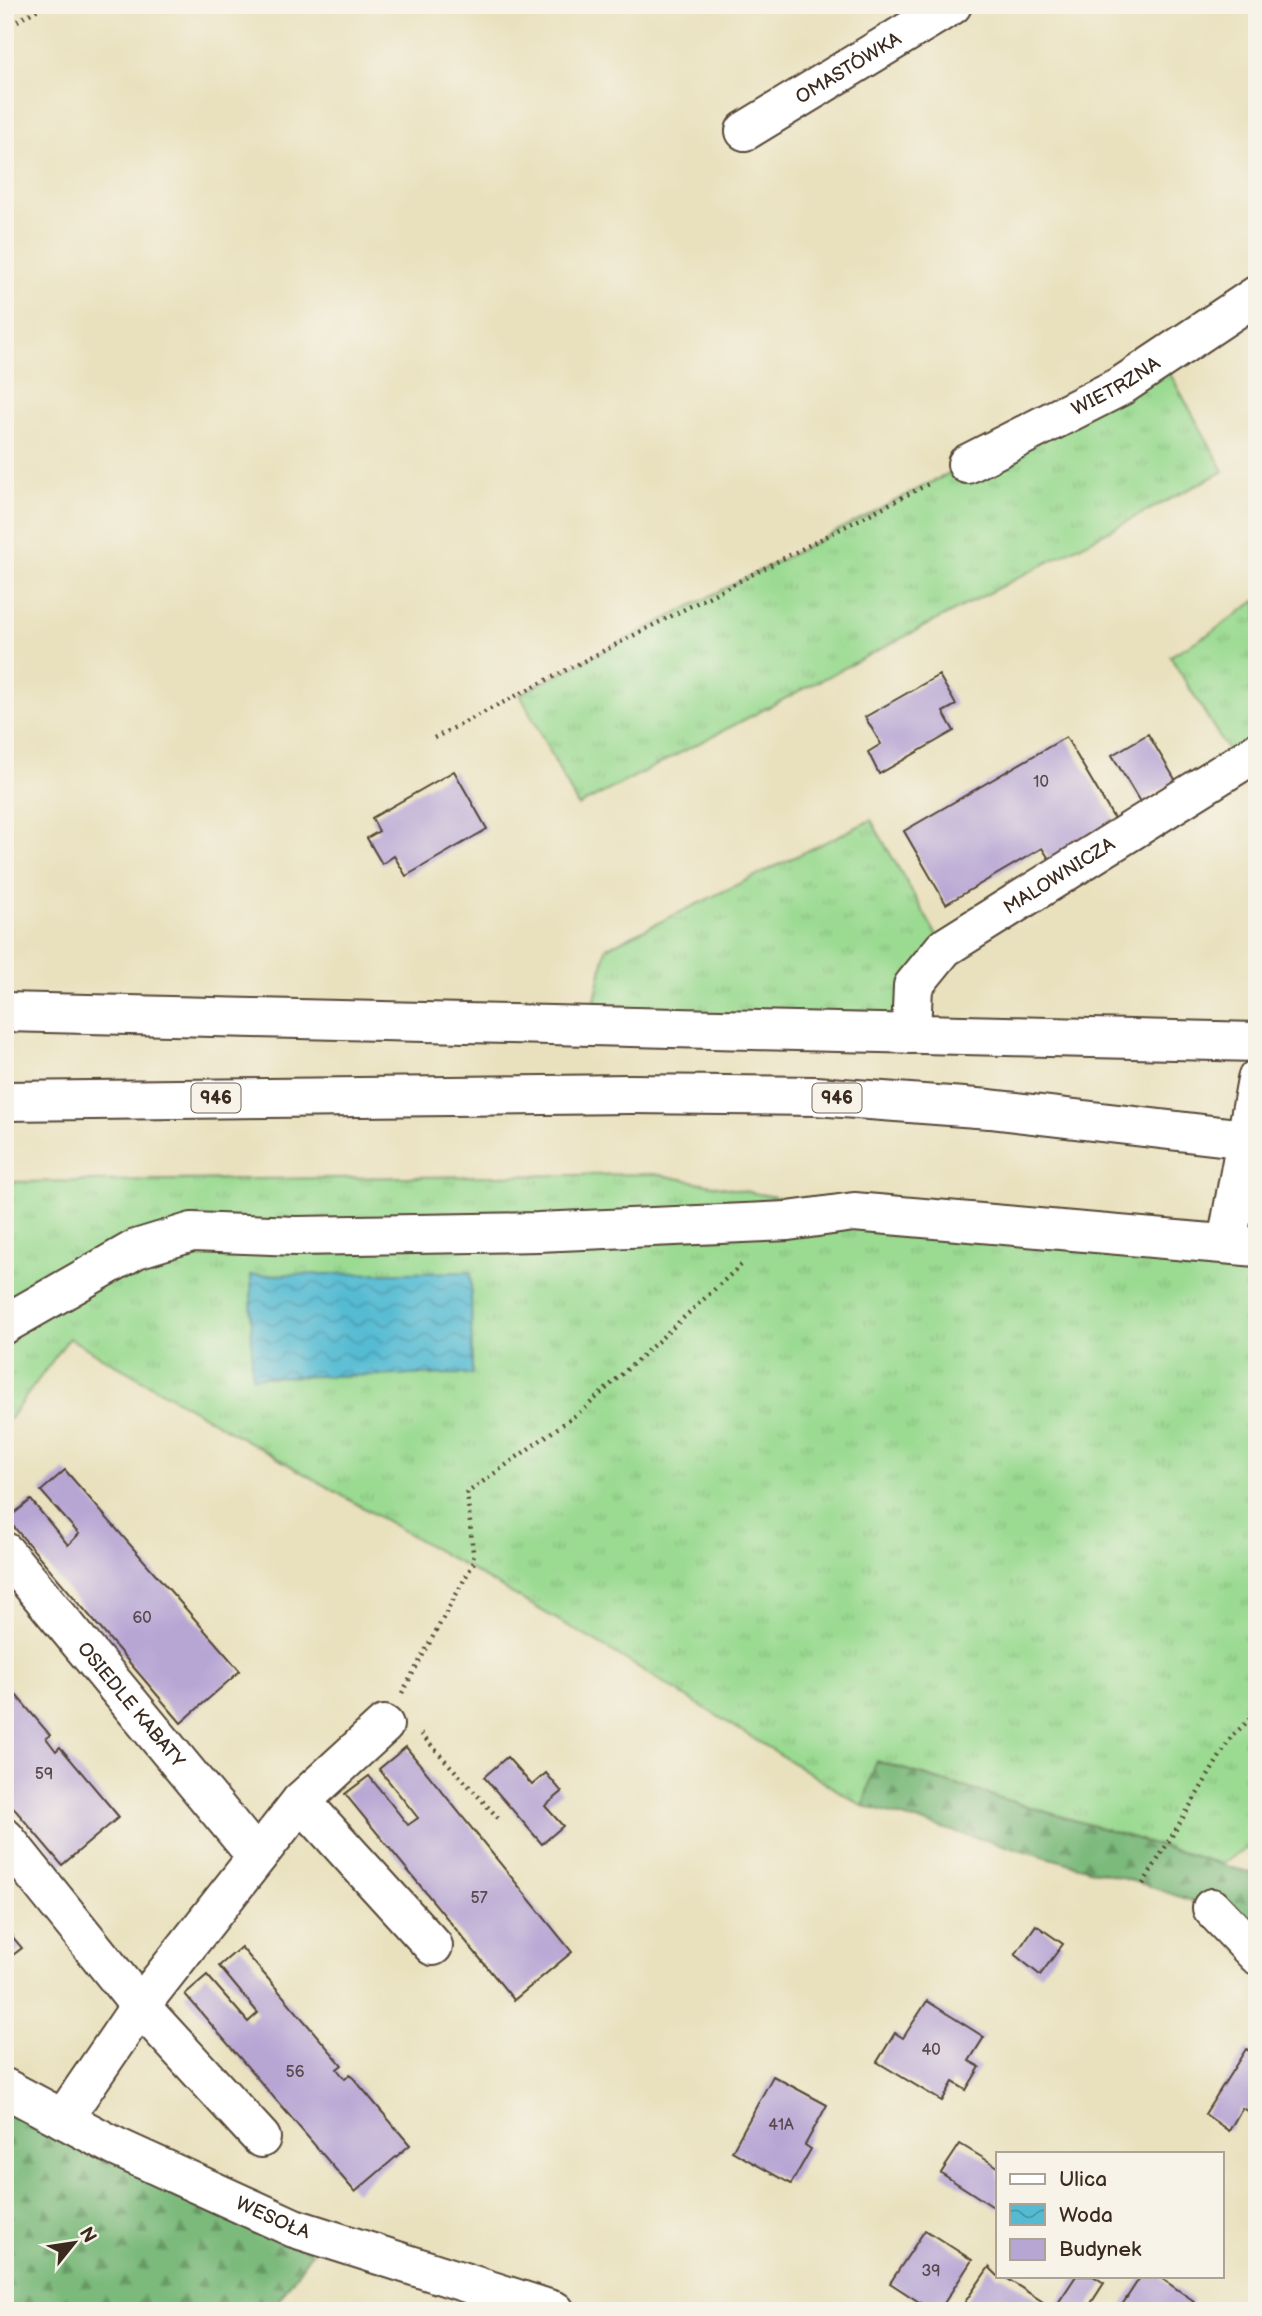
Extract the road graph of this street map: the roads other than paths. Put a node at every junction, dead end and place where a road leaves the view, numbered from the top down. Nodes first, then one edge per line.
1 (952, 5) edge
2 (746, 131) dead end
3 (1257, 295) edge
4 (967, 464) road end
5 (1257, 752) edge
6 (5, 1012) edge
7 (911, 1034) junction
8 (1257, 1042) edge
9 (1257, 1079) edge
10 (5, 1101) edge
11 (1246, 1139) junction
12 (1242, 1245) edge
13 (5, 1324) edge
14 (5, 1552) edge
15 (384, 1725) road end
16 (301, 1801) junction
17 (5, 1838) edge
18 (256, 1856) junction
19 (1212, 1908) dead end
20 (433, 1946) dead end
21 (1257, 1955) edge
22 (139, 2006) junction
23 (5, 2088) edge
24 (63, 2119) junction
25 (261, 2138) dead end
26 (555, 2311) edge

1 - 2 main road, OMASTÓWKA
3 - 4 main road, WIETRZNA
5 - 7 main road, MALOWNICZA
6 - 7 main road
7 - 8 main road
9 - 11 main road
10 - 11 main road, 946
11 - 12 main road
12 - 13 main road
14 - 18 main road, OSIEDLE KABATY
15 - 16 main road
16 - 18 main road
16 - 20 main road
17 - 22 main road
18 - 22 main road
19 - 21 main road
22 - 24 main road
22 - 25 main road
23 - 24 main road, WESOŁA
24 - 26 main road, WESOŁA

